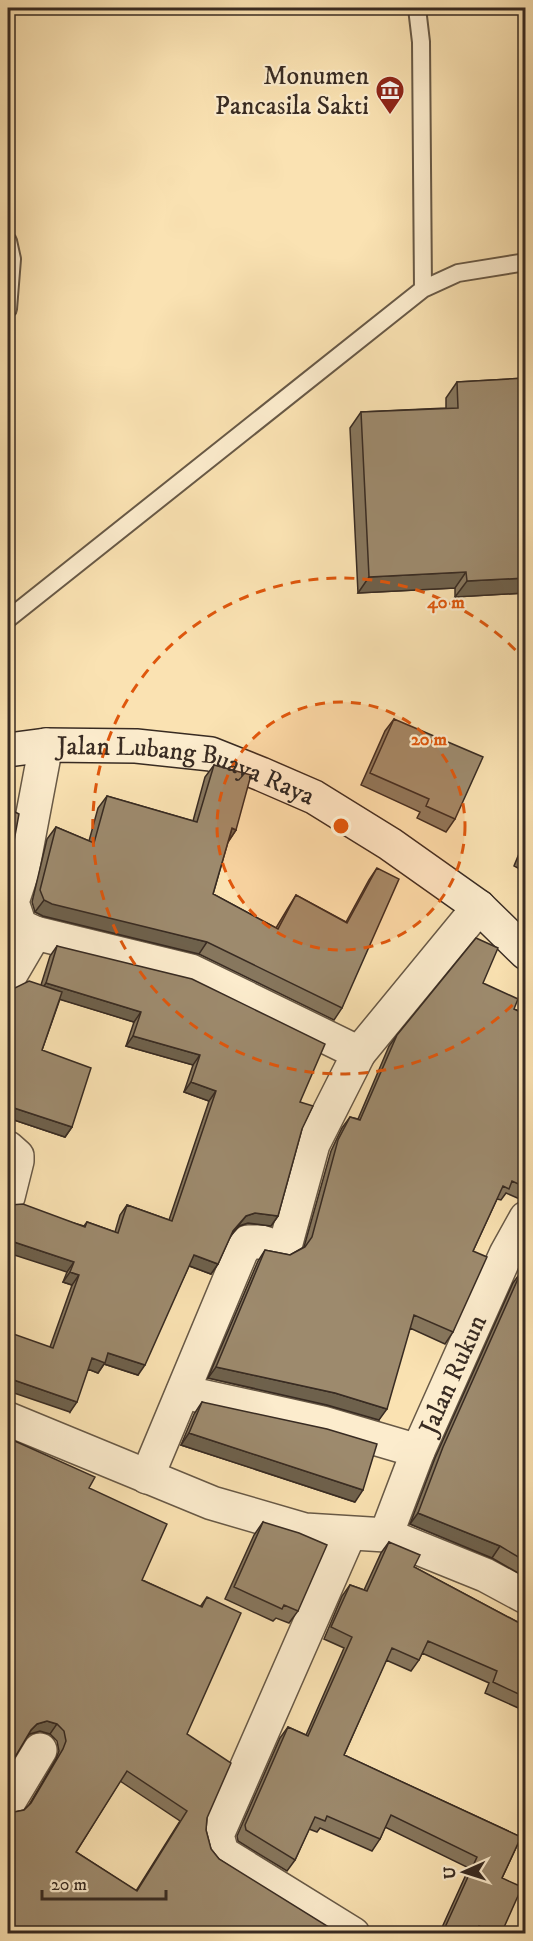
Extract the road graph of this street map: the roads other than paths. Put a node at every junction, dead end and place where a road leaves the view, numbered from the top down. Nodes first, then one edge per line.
1 (417, 8) edge
2 (8, 241) edge
3 (525, 262) edge
4 (423, 289) junction
5 (8, 309) edge
6 (8, 619) edge
7 (46, 745) junction
8 (8, 750) edge
9 (479, 907) junction
10 (34, 933) junction
11 (525, 953) edge
12 (8, 979) edge
13 (359, 1053) junction
14 (8, 1148) edge
15 (8, 1197) edge
16 (525, 1218) edge
17 (183, 1392) junction
18 (8, 1419) edge
19 (418, 1451) junction
20 (147, 1477) junction
21 (348, 1534) junction
22 (386, 1535) junction
23 (525, 1598) edge
24 (40, 1750) dead end
25 (8, 1803) edge
26 (352, 1934) edge

1 - 4 lane
2 - 5 lane
3 - 4 lane
4 - 6 lane
7 - 8 street, Jalan Lubang Buaya Raya
7 - 9 street, Jalan Lubang Buaya Raya
7 - 10 street
9 - 11 street, Jalan Lubang Buaya Raya
9 - 13 street
10 - 12 street
10 - 13 street
13 - 17 street
14 - 15 street
16 - 19 street, Jalan Rukun
17 - 19 street
17 - 20 street
18 - 20 street
19 - 22 street, Jalan Rukun
20 - 21 street
21 - 22 street
21 - 26 street
22 - 23 street
24 - 25 street

